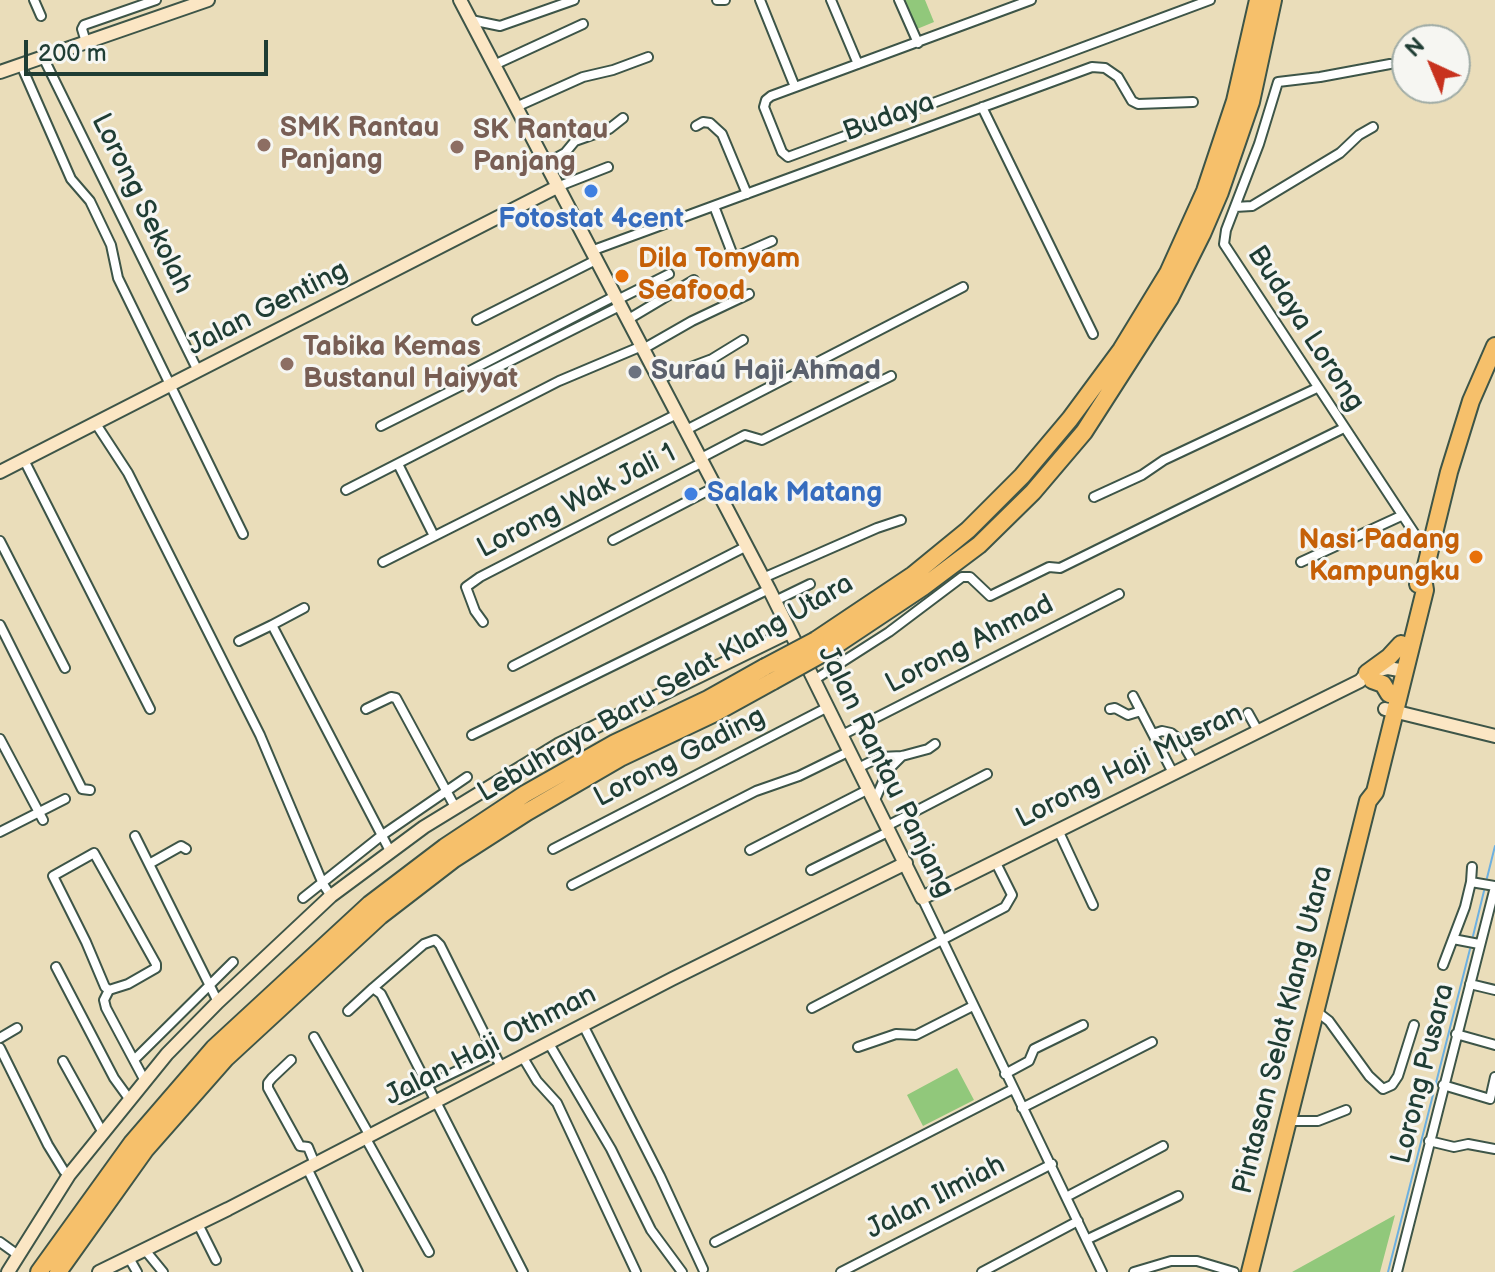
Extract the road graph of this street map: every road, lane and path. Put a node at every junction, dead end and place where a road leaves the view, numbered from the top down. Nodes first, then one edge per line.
1 (34, 0) edge
2 (156, 0) edge
3 (460, 0) edge
4 (574, 0) edge
5 (717, 0) edge
6 (725, 0) edge
7 (760, 0) edge
8 (831, 0) edge
9 (899, 0) edge
10 (1031, 0) edge
11 (1210, 0) edge
12 (1258, 0) edge
13 (1273, 0) edge
14 (204, 1) edge
15 (142, 5) junction
16 (41, 16) dead end
17 (471, 20) junction
18 (147, 21) junction
19 (583, 24) dead end
20 (86, 42) junction
21 (918, 43) junction
22 (43, 57) junction
23 (648, 57) dead end
24 (858, 64) junction
25 (1390, 64) dead end
26 (21, 65) junction
27 (494, 65) junction
28 (0, 72) edge
29 (795, 87) junction
30 (1193, 102) dead end
31 (516, 107) junction
32 (982, 107) junction
33 (623, 118) dead end
34 (696, 126) dead end
35 (1373, 127) dead end
36 (545, 164) junction
37 (608, 167) dead end
38 (557, 187) junction
39 (747, 194) junction
40 (714, 206) junction
41 (1235, 207) junction
42 (772, 241) dead end
43 (593, 255) junction
44 (669, 274) dead end
45 (694, 280) dead end
46 (963, 287) dead end
47 (749, 294) dead end
48 (617, 301) junction
49 (477, 320) dead end
50 (627, 320) junction
51 (1093, 334) dead end
52 (743, 340) dead end
53 (1495, 346) edge
54 (642, 348) junction
55 (198, 371) junction
56 (891, 376) dead end
57 (659, 379) junction
58 (452, 380) dead end
59 (170, 386) junction
60 (1317, 388) junction
61 (677, 414) junction
62 (96, 424) junction
63 (381, 426) dead end
64 (1344, 428) junction
65 (686, 430) junction
66 (24, 460) junction
67 (702, 460) junction
68 (398, 464) junction
69 (0, 472) edge
70 (715, 487) junction
71 (346, 490) dead end
72 (1094, 497) dead end
73 (1401, 516) junction
74 (901, 520) dead end
75 (243, 534) dead end
76 (434, 536) junction
77 (613, 540) dead end
78 (0, 541) edge
79 (747, 546) junction
80 (1429, 555) junction
81 (383, 562) dead end
82 (1301, 562) dead end
83 (1423, 578) junction
84 (810, 584) dead end
85 (769, 590) junction
86 (1119, 594) dead end
87 (304, 608) dead end
88 (483, 622) dead end
89 (0, 625) edge
90 (272, 625) junction
91 (789, 632) junction
92 (239, 641) dead end
93 (1401, 644) junction
94 (822, 646) junction
95 (513, 666) dead end
96 (65, 668) dead end
97 (769, 674) junction
98 (1399, 674) junction
99 (1366, 678) junction
100 (814, 680) junction
101 (1133, 696) dead end
102 (1389, 705) junction
103 (828, 707) junction
104 (150, 709) dead end
105 (366, 709) dead end
106 (1110, 709) dead end
107 (1141, 711) junction
108 (1248, 713) dead end
109 (1258, 731) junction
110 (1153, 734) junction
111 (472, 735) dead end
112 (842, 735) junction
113 (1495, 736) edge
114 (0, 739) edge
115 (935, 744) dead end
116 (850, 751) junction
117 (902, 756) junction
118 (1194, 763) junction
119 (858, 768) junction
120 (1173, 773) junction
121 (987, 774) dead end
122 (467, 777) dead end
123 (90, 790) dead end
124 (445, 791) junction
125 (872, 794) junction
126 (65, 799) dead end
127 (455, 807) junction
128 (41, 816) junction
129 (888, 828) junction
130 (1058, 830) junction
131 (0, 832) edge
132 (135, 836) dead end
133 (381, 836) junction
134 (186, 849) dead end
135 (553, 849) dead end
136 (750, 850) dead end
137 (390, 851) junction
138 (995, 861) junction
139 (906, 863) junction
140 (149, 864) junction
141 (1472, 867) dead end
142 (811, 870) dead end
143 (1471, 882) junction
144 (323, 884) junction
145 (572, 885) dead end
146 (1495, 887) edge
147 (331, 896) junction
148 (303, 898) dead end
149 (922, 898) junction
150 (1093, 905) dead end
151 (1492, 909) edge
152 (1453, 939) junction
153 (942, 942) junction
154 (1479, 944) junction
155 (233, 962) dead end
156 (1443, 965) dead end
157 (56, 967) dead end
158 (211, 984) junction
159 (1470, 984) junction
160 (373, 988) junction
161 (109, 990) junction
162 (1495, 990) edge
163 (218, 1002) junction
164 (973, 1006) junction
165 (812, 1008) dead end
166 (348, 1011) dead end
167 (1316, 1011) junction
168 (583, 1025) junction
169 (1083, 1025) dead end
170 (1414, 1025) dead end
171 (17, 1028) dead end
172 (1456, 1034) junction
173 (314, 1037) dead end
174 (0, 1038) edge
175 (548, 1042) junction
176 (1152, 1042) dead end
177 (1495, 1045) edge
178 (858, 1047) dead end
179 (0, 1048) edge
180 (494, 1053) junction
181 (522, 1056) junction
182 (135, 1059) junction
183 (291, 1060) dead end
184 (63, 1061) dead end
185 (501, 1067) junction
186 (1005, 1074) junction
187 (1495, 1077) edge
188 (145, 1081) junction
189 (429, 1085) junction
190 (1443, 1085) junction
191 (1013, 1089) junction
192 (399, 1099) dead end
193 (130, 1100) junction
194 (1492, 1100) edge
195 (437, 1101) junction
196 (1022, 1108) junction
197 (1346, 1110) dead end
198 (1289, 1121) junction
199 (103, 1133) junction
200 (368, 1136) junction
201 (1429, 1141) junction
202 (1163, 1146) dead end
203 (1495, 1149) edge
204 (1052, 1164) junction
205 (311, 1166) junction
206 (69, 1175) junction
207 (1068, 1196) junction
208 (1178, 1196) dead end
209 (1078, 1221) junction
210 (198, 1224) junction
211 (1088, 1239) junction
212 (0, 1242) edge
213 (715, 1242) dead end
214 (145, 1250) junction
215 (429, 1252) dead end
216 (18, 1255) junction
217 (129, 1258) junction
218 (216, 1260) dead end
219 (703, 1269) dead end
220 (8, 1272) edge
221 (39, 1272) edge
222 (58, 1272) edge
223 (99, 1272) edge
224 (137, 1272) edge
225 (163, 1272) edge
226 (358, 1272) edge
227 (523, 1272) edge
228 (636, 1272) edge
229 (682, 1272) edge
230 (841, 1272) edge
231 (982, 1272) edge
232 (1102, 1272) edge
233 (1134, 1272) edge
234 (1234, 1272) edge
235 (1250, 1272) edge
236 (1397, 1272) edge

1 - 16 street
2 - 15 street
3 - 17 street, Jalan Rantau Panjang
4 - 17 street
5 - 6 street
7 - 29 street
8 - 24 street
9 - 21 street
10 - 21 street
11 - 29 street
12 - 94 highway, Lebuhraya Baru Selat Klang Utara
13 - 94 highway, Lebuhraya Baru Selat Klang Utara
14 - 18 street
15 - 18 street
15 - 20 street
17 - 27 street, Jalan Rantau Panjang
18 - 20 street
19 - 27 street
20 - 22 street
21 - 24 street
22 - 26 street
22 - 55 street, Lorong Sekolah
23 - 31 street
24 - 29 street
25 - 41 street, Budaya Lorong
26 - 28 street
26 - 59 street
27 - 31 street, Jalan Rantau Panjang
30 - 32 street, Budaya
31 - 36 street, Jalan Rantau Panjang
32 - 39 street, Budaya
32 - 51 street
33 - 36 street
34 - 39 street
35 - 41 street
36 - 38 street, Jalan Rantau Panjang
37 - 38 street
38 - 43 street, Jalan Rantau Panjang
38 - 55 street, Jalan Genting
39 - 40 street, Budaya
40 - 42 street
40 - 43 street, Budaya
41 - 60 street, Budaya Lorong
43 - 48 street, Jalan Rantau Panjang
43 - 49 street, Budaya
44 - 48 street
45 - 50 street
46 - 65 street
47 - 54 street
48 - 50 street, Jalan Rantau Panjang
48 - 58 street
48 - 63 street
50 - 54 street, Jalan Rantau Panjang
52 - 57 street
53 - 80 highway, Pintasan Selat Klang Utara
54 - 57 street, Jalan Rantau Panjang
54 - 68 street
55 - 59 street, Jalan Genting
56 - 67 street
57 - 61 street, Jalan Rantau Panjang
59 - 62 street, Jalan Genting
59 - 75 street
60 - 64 street, Budaya Lorong
60 - 72 street
61 - 65 street, Jalan Rantau Panjang
61 - 76 street
62 - 66 street, Jalan Genting
62 - 144 street
64 - 73 street, Budaya Lorong
64 - 100 street
65 - 67 street, Jalan Rantau Panjang
66 - 69 street, Jalan Genting
66 - 104 street
67 - 70 street, Jalan Rantau Panjang
67 - 88 street, Lorong Wak Jali 1
68 - 71 street
68 - 76 street
70 - 77 street
70 - 79 street, Jalan Rantau Panjang
73 - 80 street, Budaya Lorong
73 - 82 street
74 - 85 street
76 - 81 street
78 - 96 street
79 - 85 street, Jalan Rantau Panjang
79 - 95 street
80 - 83 highway, Pintasan Selat Klang Utara
83 - 93 highway, Pintasan Selat Klang Utara
83 - 98 highway, Pintasan Selat Klang Utara
84 - 85 street
85 - 91 street, Jalan Rantau Panjang
85 - 111 street
86 - 112 street, Lorong Ahmad
87 - 90 street
89 - 123 street
90 - 92 street
90 - 133 street
91 - 100 street, Jalan Rantau Panjang
91 - 127 street
93 - 98 highway, Pintasan Selat Klang Utara
93 - 99 highway
94 - 97 highway, Lebuhraya Baru Selat Klang Utara, bridge
97 - 221 highway, Lebuhraya Baru Selat Klang Utara
97 - 222 highway, Lebuhraya Baru Selat Klang Utara
98 - 99 street, Lorong Haji Musran
98 - 102 highway, Pintasan Selat Klang Utara
99 - 102 highway
99 - 109 street, Lorong Haji Musran
100 - 103 street, Jalan Rantau Panjang
101 - 107 street
102 - 113 street
102 - 167 highway, Pintasan Selat Klang Utara
103 - 112 street, Jalan Rantau Panjang
103 - 135 street, Lorong Gading
105 - 124 street
106 - 107 street
107 - 110 street
108 - 109 street
109 - 118 street, Lorong Haji Musran
110 - 118 street
110 - 120 street
112 - 116 street, Jalan Rantau Panjang
114 - 128 street
115 - 117 street
116 - 119 street, Jalan Rantau Panjang
116 - 145 street
117 - 119 street
117 - 125 street
118 - 120 street, Lorong Haji Musran
119 - 125 street, Jalan Rantau Panjang
120 - 130 street, Lorong Haji Musran
121 - 129 street
122 - 124 street
124 - 127 street
124 - 133 street
125 - 129 street, Jalan Rantau Panjang
125 - 136 street
126 - 128 street
127 - 137 street
128 - 131 street
129 - 139 street, Jalan Rantau Panjang
129 - 142 street
130 - 138 street, Lorong Haji Musran
130 - 150 street
132 - 140 street
133 - 137 street
133 - 144 street
134 - 140 street
137 - 147 street
138 - 149 street, Lorong Haji Musran
138 - 153 street
139 - 149 street, Jalan Rantau Panjang
139 - 168 street, Jalan Haji Othman
140 - 158 street
141 - 143 street
143 - 146 street
143 - 152 street
144 - 147 street
144 - 148 street
146 - 151 street, Lorong Pusara
147 - 163 street
149 - 153 street, Jalan Rantau Panjang
151 - 154 street, Lorong Pusara
152 - 154 street
152 - 156 street
153 - 164 street, Jalan Rantau Panjang
153 - 165 street
154 - 159 street, Lorong Pusara
155 - 158 street
157 - 193 street
158 - 163 street
158 - 182 street
159 - 162 street
159 - 172 street, Lorong Pusara
160 - 166 street
160 - 180 street
160 - 189 street
161 - 161 street
161 - 182 street
163 - 188 street
164 - 178 street
164 - 186 street, Jalan Rantau Panjang
167 - 170 street
167 - 198 highway, Pintasan Selat Klang Utara
168 - 175 street, Jalan Haji Othman
168 - 219 street
169 - 186 street
171 - 174 street
172 - 177 street
172 - 190 street, Lorong Pusara
173 - 200 street
175 - 181 street, Jalan Haji Othman
175 - 229 street
176 - 196 street
179 - 206 street
180 - 185 street
180 - 189 street
181 - 185 street, Jalan Haji Othman
181 - 228 street
182 - 188 street
183 - 205 street
184 - 199 street
185 - 195 street, Jalan Haji Othman
186 - 191 street, Jalan Rantau Panjang
187 - 194 street
188 - 193 street
189 - 192 street
189 - 195 street
190 - 194 street
190 - 201 street, Lorong Pusara
191 - 196 street, Jalan Rantau Panjang
191 - 213 street
193 - 199 street
195 - 200 street, Jalan Haji Othman
195 - 227 street
196 - 204 street, Jalan Rantau Panjang
197 - 198 street
198 - 235 highway, Pintasan Selat Klang Utara
199 - 206 street
200 - 205 street, Jalan Haji Othman
200 - 215 street
201 - 203 street
201 - 236 street, Lorong Pusara
202 - 207 street
204 - 207 street, Jalan Rantau Panjang
204 - 230 street, Jalan Ilmiah
205 - 210 street, Jalan Haji Othman
205 - 226 street
206 - 216 street
207 - 209 street, Jalan Rantau Panjang
208 - 211 street
209 - 211 street, Jalan Rantau Panjang
209 - 231 street
210 - 214 street, Jalan Haji Othman
210 - 218 street
211 - 232 street, Jalan Rantau Panjang
212 - 216 street
214 - 217 street, Jalan Haji Othman
214 - 225 street
216 - 220 street
217 - 223 street, Jalan Haji Othman
217 - 224 street
233 - 234 street

